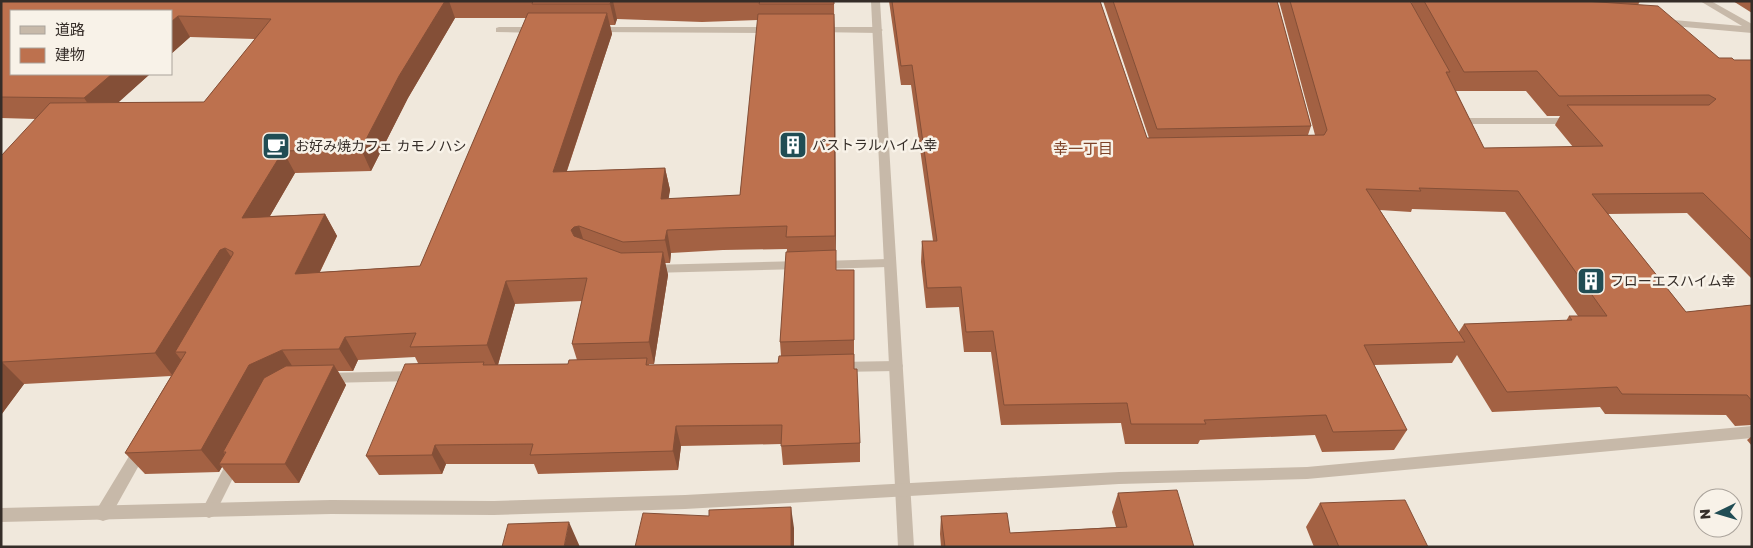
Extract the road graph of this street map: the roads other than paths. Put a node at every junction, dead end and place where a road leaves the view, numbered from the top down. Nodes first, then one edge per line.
1 (875, 1) edge
2 (1704, 1) edge
3 (1653, 21) edge
4 (1752, 29) edge
5 (499, 30) dead end
6 (549, 30) edge
7 (589, 30) edge
8 (788, 30) edge
9 (808, 30) edge
10 (878, 30) junction
11 (1454, 104) edge
12 (1579, 121) edge
13 (888, 263) junction
14 (636, 270) edge
15 (896, 366) junction
16 (826, 367) edge
17 (427, 376) edge
18 (317, 378) edge
19 (1752, 432) edge
20 (147, 438) edge
21 (240, 451) edge
22 (903, 491) junction
23 (209, 511) junction
24 (103, 514) junction
25 (1, 515) edge
26 (906, 547) edge

1 - 10 street
2 - 4 street
3 - 4 street
5 - 6 street
7 - 8 street
9 - 10 street
10 - 13 street
11 - 12 street
13 - 14 street
13 - 15 street
15 - 16 street
15 - 22 street
17 - 18 street
19 - 22 street
20 - 24 street
21 - 23 street
22 - 23 street
22 - 26 street
23 - 24 street
24 - 25 street

